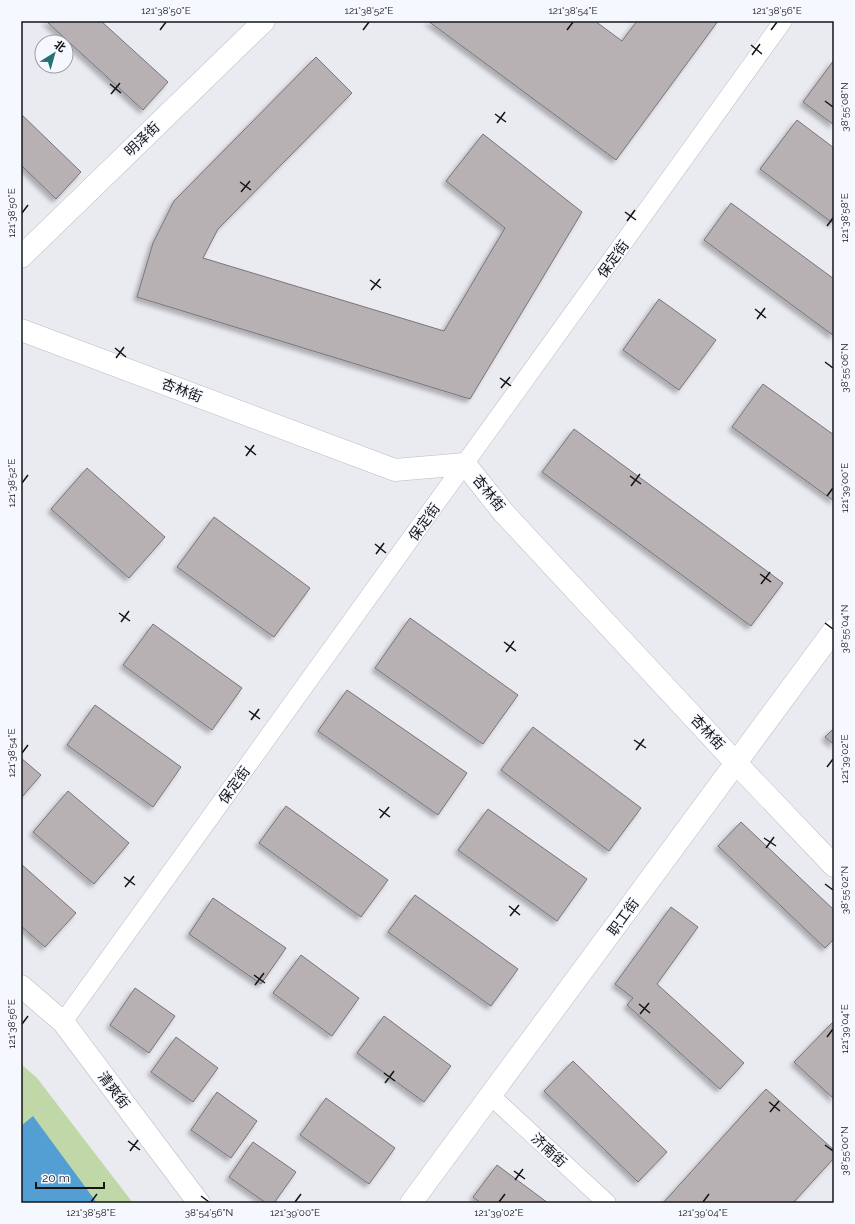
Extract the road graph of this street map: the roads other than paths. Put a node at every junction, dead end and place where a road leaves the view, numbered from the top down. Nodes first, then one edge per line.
1 (264, 21) edge
2 (783, 21) edge
3 (21, 257) edge
4 (21, 330) edge
5 (465, 464) junction
6 (834, 630) edge
7 (736, 763) junction
8 (834, 866) edge
9 (21, 986) edge
10 (63, 1022) junction
11 (491, 1096) junction
12 (199, 1203) edge
13 (411, 1203) edge
14 (607, 1203) edge

1 - 3 street, 明泽街
2 - 5 street, 保定街
4 - 5 street, 杏林街
5 - 7 street, 杏林街
5 - 10 street, 保定街
6 - 7 street, 职工街
7 - 8 street, 杏林街
7 - 11 street, 职工街
9 - 10 street, 清爽街
10 - 12 street, 清爽街
11 - 13 street, 职工街
11 - 14 street, 济南街

